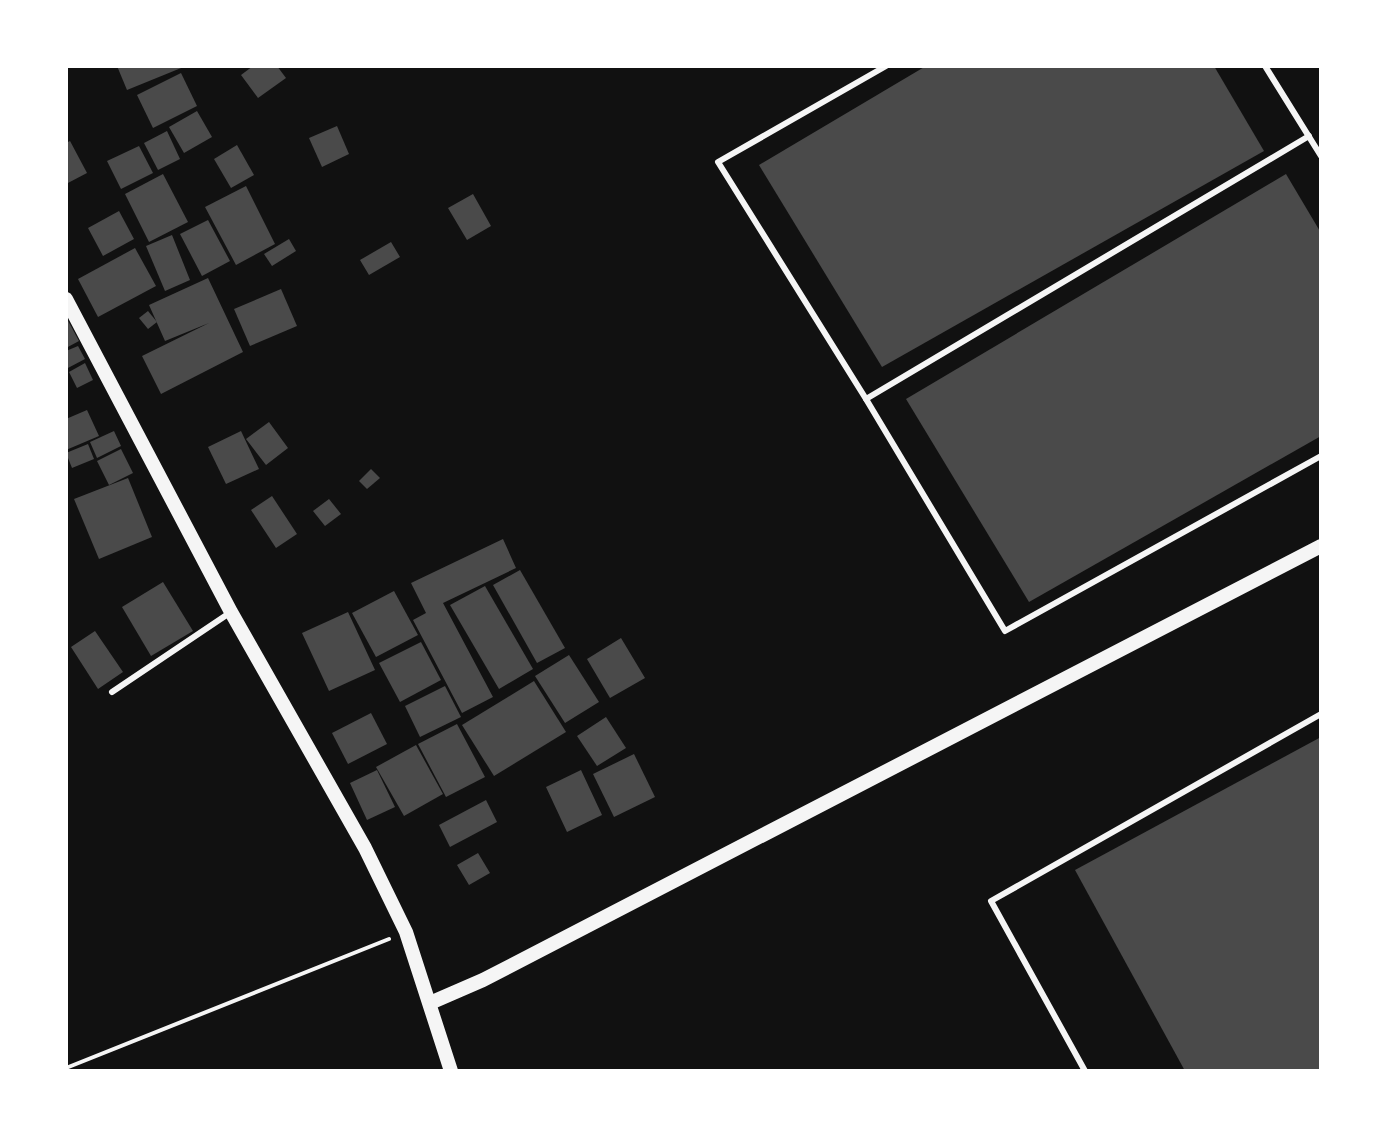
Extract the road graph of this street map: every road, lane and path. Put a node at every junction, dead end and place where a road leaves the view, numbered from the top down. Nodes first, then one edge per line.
1 (886, 66) edge
2 (1265, 66) edge
3 (1309, 136) junction
4 (1321, 156) edge
5 (66, 299) edge
6 (866, 399) junction
7 (1321, 456) edge
8 (1321, 546) edge
9 (231, 612) junction
10 (112, 692) dead end
11 (1321, 714) edge
12 (406, 932) junction
13 (430, 1003) junction
14 (66, 1068) edge
15 (451, 1071) edge
16 (1085, 1071) edge

1 - 6 lane
2 - 3 lane
3 - 4 lane
3 - 6 lane
5 - 9 street
6 - 7 lane
8 - 13 street
9 - 10 lane
9 - 12 street
11 - 16 lane
12 - 13 street
12 - 14 path
13 - 15 street

